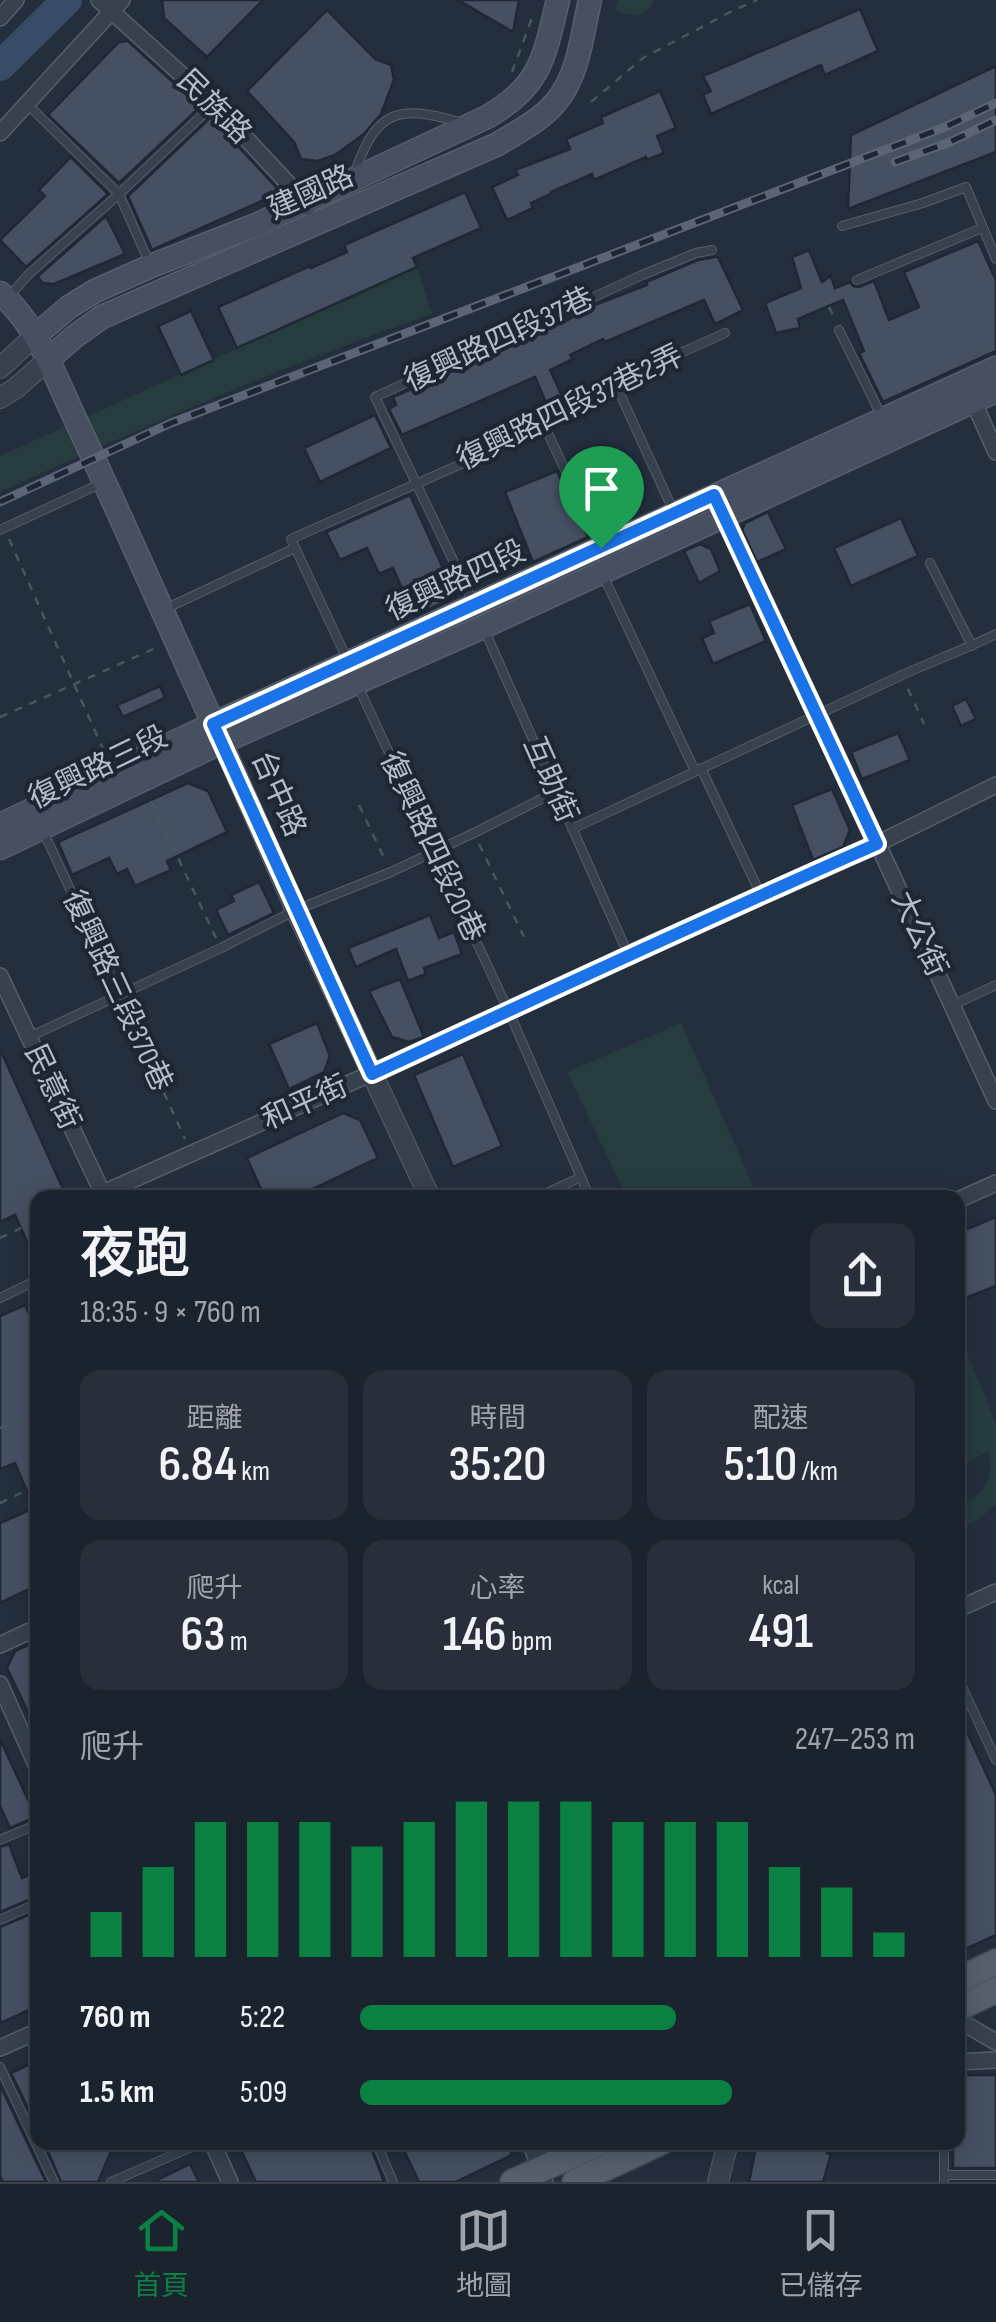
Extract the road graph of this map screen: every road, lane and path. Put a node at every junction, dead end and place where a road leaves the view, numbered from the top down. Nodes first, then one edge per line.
1 (16, 0) edge
2 (558, 0) edge
3 (590, 0) edge
4 (757, 0) edge
5 (111, 4) edge
6 (0, 18) edge
7 (591, 102) dead end
8 (27, 104) junction
9 (214, 104) junction
10 (468, 125) junction
11 (0, 133) edge
12 (352, 180) junction
13 (119, 194) junction
14 (311, 213) junction
15 (842, 226) dead end
16 (982, 228) junction
17 (712, 250) dead end
18 (996, 259) edge
19 (151, 266) junction
20 (856, 280) dead end
21 (3, 296) edge
22 (840, 330) dead end
23 (724, 333) dead end
24 (36, 335) junction
25 (48, 360) junction
26 (0, 368) edge
27 (996, 368) edge
28 (615, 383) junction
29 (996, 391) edge
30 (969, 392) junction
31 (0, 398) edge
32 (883, 419) junction
33 (545, 427) junction
34 (996, 452) edge
35 (105, 482) junction
36 (414, 483) junction
37 (718, 506) junction
38 (675, 514) junction
39 (2, 529) edge
40 (293, 544) junction
41 (601, 560) junction
42 (930, 563) dead end
43 (160, 610) junction
44 (479, 617) junction
45 (996, 634) edge
46 (174, 640) junction
47 (972, 646) junction
48 (353, 673) junction
49 (902, 675) junction
50 (74, 684) junction
51 (819, 716) junction
52 (0, 717) edge
53 (924, 724) dead end
54 (217, 733) junction
55 (698, 769) junction
56 (114, 770) junction
57 (142, 779) junction
58 (996, 786) edge
59 (555, 792) junction
60 (359, 805) dead end
61 (0, 824) edge
62 (42, 829) junction
63 (572, 829) junction
64 (474, 833) junction
65 (877, 844) junction
66 (0, 848) edge
67 (434, 851) junction
68 (391, 872) junction
69 (761, 895) junction
70 (296, 910) junction
71 (524, 937) dead end
72 (220, 948) junction
73 (628, 954) junction
74 (0, 976) edge
75 (996, 986) edge
76 (119, 994) junction
77 (953, 1005) junction
78 (510, 1012) junction
79 (29, 1037) junction
80 (372, 1074) junction
81 (996, 1101) edge
82 (192, 1154) junction
83 (581, 1177) junction
84 (996, 1182) edge
85 (102, 1190) edge
86 (115, 1190) edge
87 (426, 1190) edge
88 (553, 1190) edge
89 (587, 1190) edge
90 (965, 1197) edge
91 (21, 1228) dead end
92 (0, 1238) edge
93 (30, 1283) edge
94 (0, 1298) edge
95 (30, 1414) edge
96 (0, 1428) edge
97 (30, 1489) edge
98 (0, 1503) edge
99 (996, 1592) edge
100 (965, 1607) edge
101 (30, 1631) edge
102 (0, 1645) edge
103 (0, 1684) edge
104 (965, 1693) edge
105 (30, 1751) edge
106 (996, 1760) edge
107 (30, 1827) edge
108 (0, 1840) edge
109 (30, 1907) edge
110 (0, 1920) edge
111 (996, 1962) edge
112 (965, 1975) edge
113 (995, 1994) edge
114 (965, 2005) edge
115 (965, 2024) edge
116 (30, 2035) edge
117 (996, 2042) edge
118 (0, 2048) edge
119 (996, 2060) edge
120 (965, 2062) edge
121 (0, 2067) edge
122 (30, 2131) edge
123 (39, 2150) edge
124 (185, 2150) edge
125 (216, 2150) edge
126 (380, 2150) edge
127 (533, 2150) edge
128 (547, 2150) edge
129 (588, 2150) edge
130 (644, 2150) edge
131 (726, 2150) edge
132 (944, 2150) edge
133 (996, 2174) edge
134 (544, 2176) edge
135 (944, 2178) edge
136 (54, 2182) edge
137 (111, 2182) edge
138 (230, 2182) edge
139 (394, 2182) edge
140 (513, 2182) edge
141 (575, 2182) edge
142 (718, 2182) edge

1 - 6 street
2 - 10 main road, 建國路
3 - 14 main road, 建國路
4 - 7 path
5 - 8 street
5 - 9 street, 民族路
8 - 11 street
8 - 13 lane
9 - 13 lane
9 - 14 street, 民族路
10 - 12 main road, 建國路
10 - 12 lane
12 - 14 main road, 建國路
13 - 19 lane
13 - 21 lane
14 - 19 main road, 建國路
14 - 25 main road, 建國路
15 - 16 lane
16 - 18 lane
16 - 20 lane
17 - 36 lane, 復興路四段37巷
19 - 24 main road, 建國路
21 - 24 main road, 台中路
22 - 32 lane
23 - 28 lane, 復興路四段37巷2弄
24 - 25 main road, 台中路
24 - 26 street, 建國路
25 - 31 street, 建國路
25 - 35 main road, 台中路
27 - 30 main road, 復興路四段
28 - 33 lane, 復興路四段37巷2弄
28 - 38 lane
29 - 30 main road, 復興路四段
30 - 32 main road, 復興路四段
30 - 34 street
30 - 37 main road, 復興路四段
32 - 37 main road, 復興路四段
33 - 36 lane, 復興路四段37巷2弄
33 - 41 lane
35 - 39 lane
35 - 43 main road, 台中路
36 - 40 lane
36 - 44 lane, 復興路四段37巷
37 - 38 main road, 復興路四段
37 - 41 main road, 復興路四段
37 - 51 street, 大公街
38 - 41 main road, 復興路四段
39 - 50 path
40 - 43 lane
40 - 48 lane, 復興路四段20巷
41 - 44 main road, 復興路四段
41 - 55 lane
42 - 47 lane
43 - 46 main road, 台中路
44 - 48 main road, 復興路四段
44 - 59 lane, 互助街
45 - 47 lane
46 - 50 path
46 - 54 main road, 台中路
47 - 49 lane
48 - 54 main road, 復興路四段
48 - 67 lane, 復興路四段20巷
49 - 51 lane
49 - 53 path
50 - 52 path
50 - 56 path
51 - 55 lane
51 - 65 street, 大公街
54 - 56 main road, 復興路三段
54 - 57 main road, 復興路三段
54 - 70 street, 台中路
55 - 63 lane
55 - 69 lane
56 - 61 main road, 復興路三段
57 - 62 main road, 復興路三段
57 - 72 path
58 - 65 street, 和平街
59 - 63 lane, 互助街
59 - 64 lane
60 - 68 path
62 - 66 main road, 復興路三段
62 - 76 lane, 復興路三段370巷
63 - 73 lane, 互助街
64 - 67 lane
64 - 71 path
65 - 69 street, 和平街
65 - 77 street, 大公街
67 - 68 lane
67 - 78 lane, 復興路四段20巷
68 - 70 lane
69 - 73 street, 和平街
70 - 72 lane
70 - 80 street, 台中路
72 - 76 lane
73 - 78 street, 和平街
74 - 79 street, 民意街
75 - 77 lane
76 - 79 lane
76 - 82 path, 復興路三段370巷
77 - 81 street, 大公街
78 - 80 street, 和平街
78 - 83 lane, 復興路四段20巷
79 - 85 street, 民意街
80 - 82 street, 和平街
80 - 87 street, 台中路
82 - 86 street, 和平街
83 - 88 lane
83 - 89 lane, 復興路四段20巷
84 - 90 street
91 - 92 path
93 - 94 lane
95 - 96 path
97 - 98 path
99 - 100 street
101 - 102 street
103 - 105 street
104 - 106 lane
107 - 108 lane
109 - 110 lane
111 - 112 main road
113 - 114 main road
115 - 117 street
116 - 118 street
119 - 120 street
121 - 122 lane
123 - 136 lane
124 - 137 lane
125 - 138 street
126 - 139 lane
127 - 134 street
128 - 134 lane
129 - 134 main road
130 - 141 main road
131 - 142 street
132 - 135 lane
133 - 135 lane
134 - 140 main road

